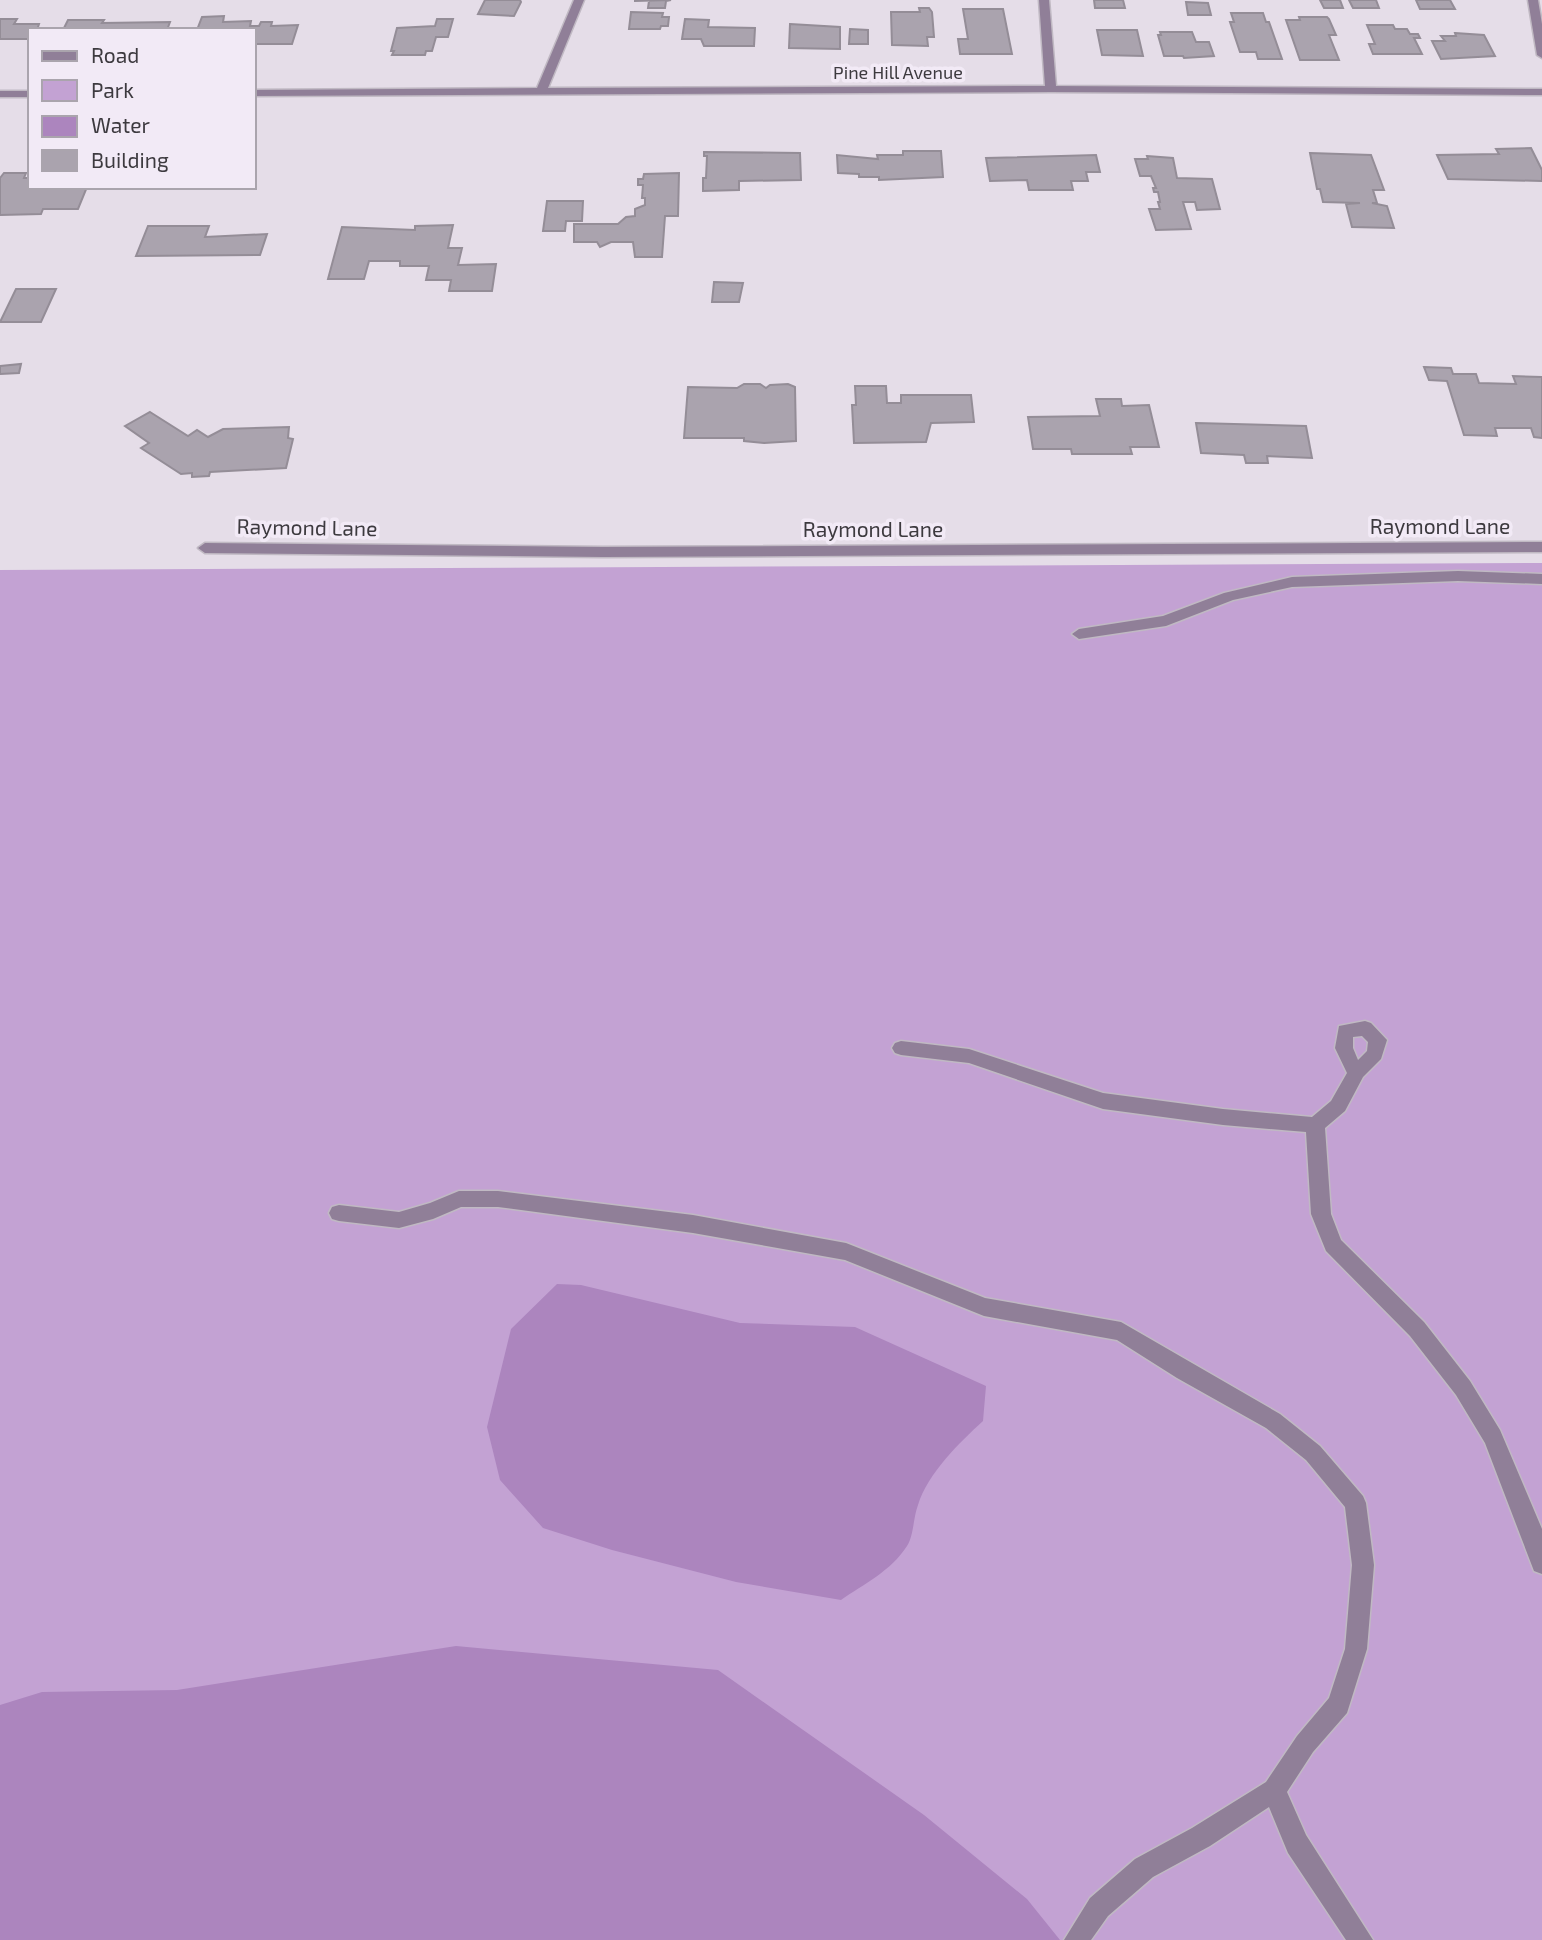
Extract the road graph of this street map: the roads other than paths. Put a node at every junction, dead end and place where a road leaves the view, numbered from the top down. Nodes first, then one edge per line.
1 (579, 0) edge
2 (1044, 0) edge
3 (1534, 0) edge
4 (1542, 55) edge
5 (1051, 89) junction
6 (541, 92) junction
7 (1542, 92) edge
8 (256, 93) edge
9 (0, 94) edge
10 (28, 94) edge
11 (1542, 547) edge
12 (205, 548) dead end
13 (1542, 579) edge
14 (1079, 634) dead end
15 (901, 1048) dead end
16 (1357, 1072) dead end
17 (1315, 1125) junction
18 (339, 1213) dead end
19 (1542, 1563) edge
20 (1274, 1790) junction
21 (1076, 1940) edge
22 (1361, 1940) edge

1 - 6 street
2 - 5 street
3 - 4 street
5 - 6 street, Pine Hill Avenue
5 - 7 street, Pine Hill Avenue
6 - 8 street, Pine Hill Avenue
9 - 10 street
11 - 12 street, Raymond Lane
13 - 14 street
15 - 17 street
16 - 17 street
17 - 19 street
18 - 20 street
20 - 21 street
20 - 22 street

